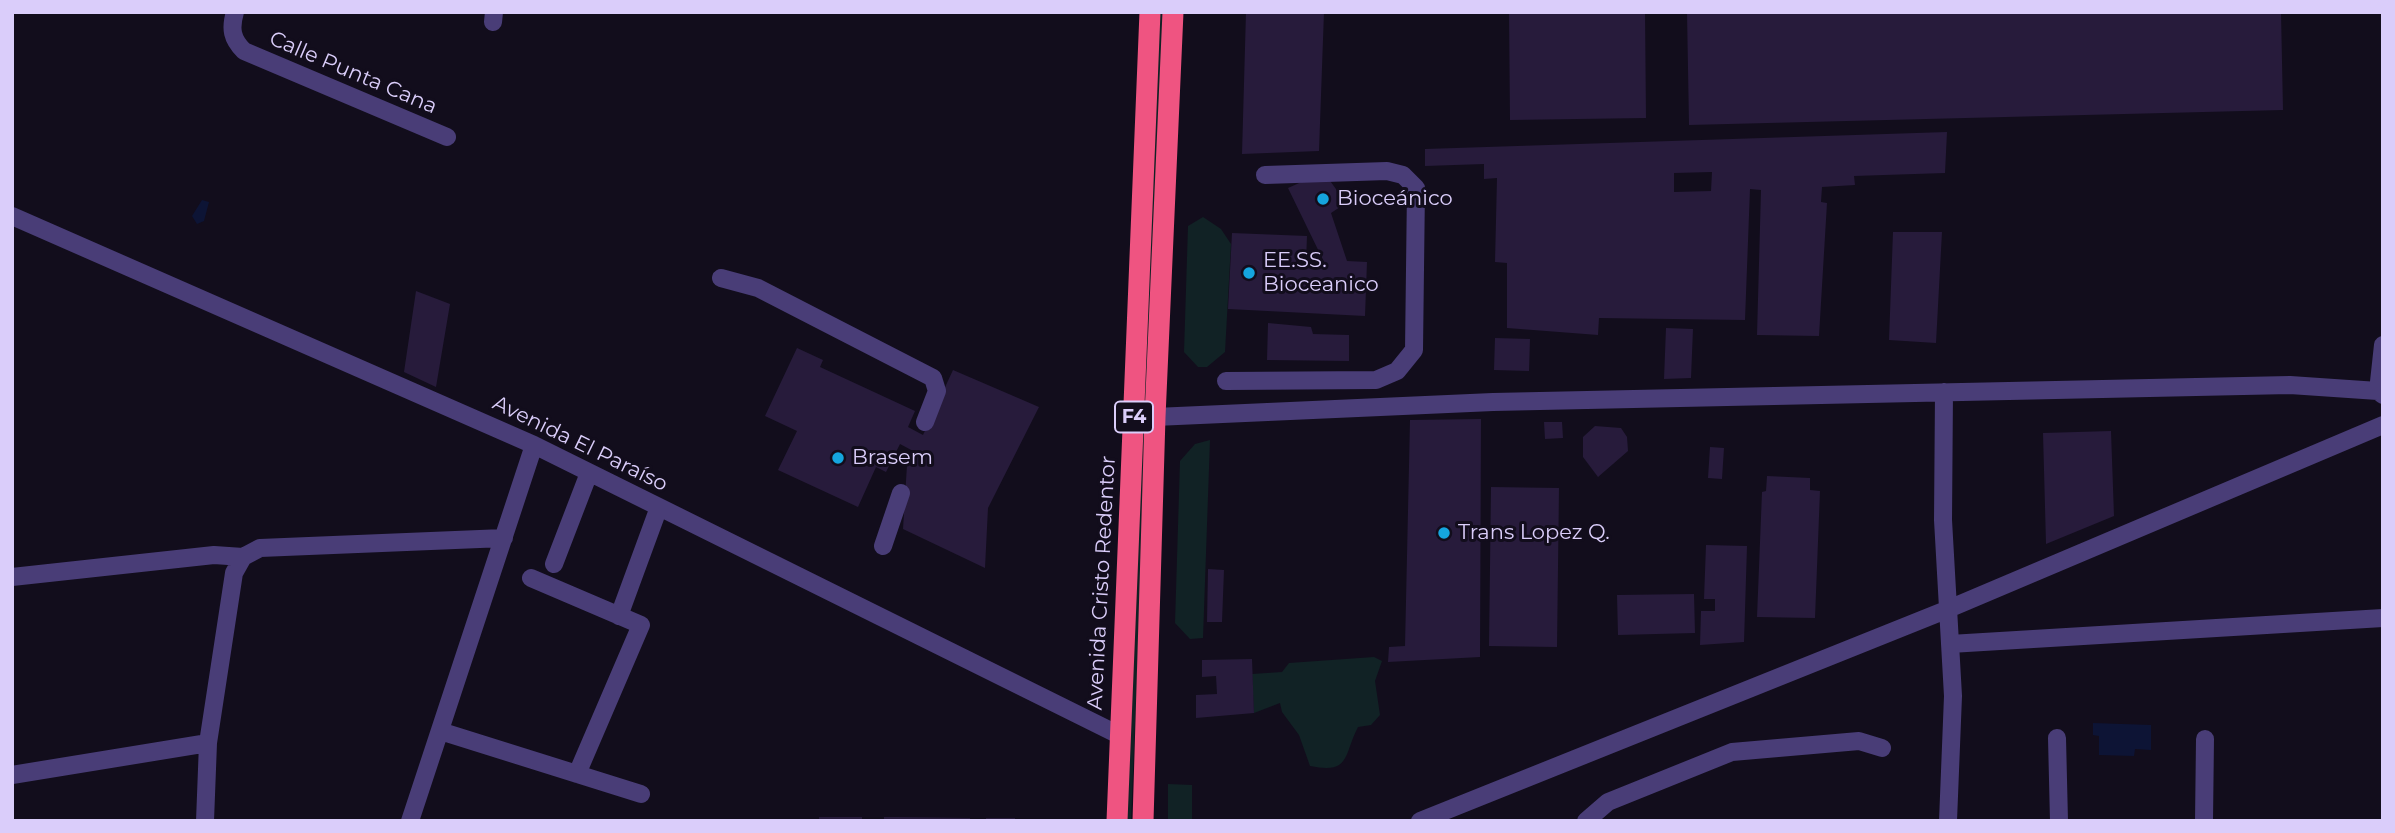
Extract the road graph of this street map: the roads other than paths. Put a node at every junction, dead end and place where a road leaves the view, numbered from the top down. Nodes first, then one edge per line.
1 (235, 12) edge
2 (1150, 12) edge
3 (1173, 12) edge
4 (447, 137) dead end
5 (1265, 175) dead end
6 (12, 216) edge
7 (721, 278) dead end
8 (2383, 345) edge
9 (1226, 381) dead end
10 (1944, 392) junction
11 (2380, 393) edge
12 (1155, 417) junction
13 (925, 422) dead end
14 (2383, 425) edge
15 (534, 445) junction
16 (589, 472) junction
17 (901, 493) dead end
18 (660, 508) junction
19 (504, 538) junction
20 (883, 547) dead end
21 (243, 557) junction
22 (554, 564) dead end
23 (12, 577) edge
24 (531, 578) dead end
25 (1946, 610) junction
26 (619, 616) junction
27 (2383, 618) edge
28 (1950, 644) junction
29 (440, 731) junction
30 (1119, 735) junction
31 (2057, 738) dead end
32 (2205, 739) dead end
33 (208, 743) junction
34 (1882, 748) dead end
35 (577, 774) junction
36 (12, 775) edge
37 (642, 794) dead end
38 (205, 821) edge
39 (410, 821) edge
40 (1117, 821) edge
41 (1143, 821) edge
42 (1420, 821) edge
43 (1586, 821) edge
44 (1948, 821) edge
45 (2059, 821) edge
46 (2204, 821) edge

1 - 4 street, Calle Punta Cana
2 - 30 highway, Avenida Cristo Redentor / F4
3 - 12 highway, F4
5 - 9 street
6 - 15 street, Avenida El Paraíso
7 - 13 street
8 - 11 street
10 - 11 street
10 - 12 street
10 - 25 street
12 - 41 highway, F4
14 - 25 street
15 - 16 street, Avenida El Paraíso
15 - 19 street
16 - 18 street, Avenida El Paraíso
16 - 22 street
17 - 20 street
18 - 26 street
18 - 30 street, Avenida El Paraíso
19 - 21 street
19 - 29 street
21 - 23 street
21 - 33 street
24 - 26 street
25 - 28 street
25 - 42 street
26 - 35 street
27 - 28 street
28 - 44 street
29 - 35 street
29 - 39 street
30 - 40 highway, Avenida Cristo Redentor / F4
31 - 45 street
32 - 46 street
33 - 36 street
33 - 38 street
34 - 43 street
35 - 37 street

